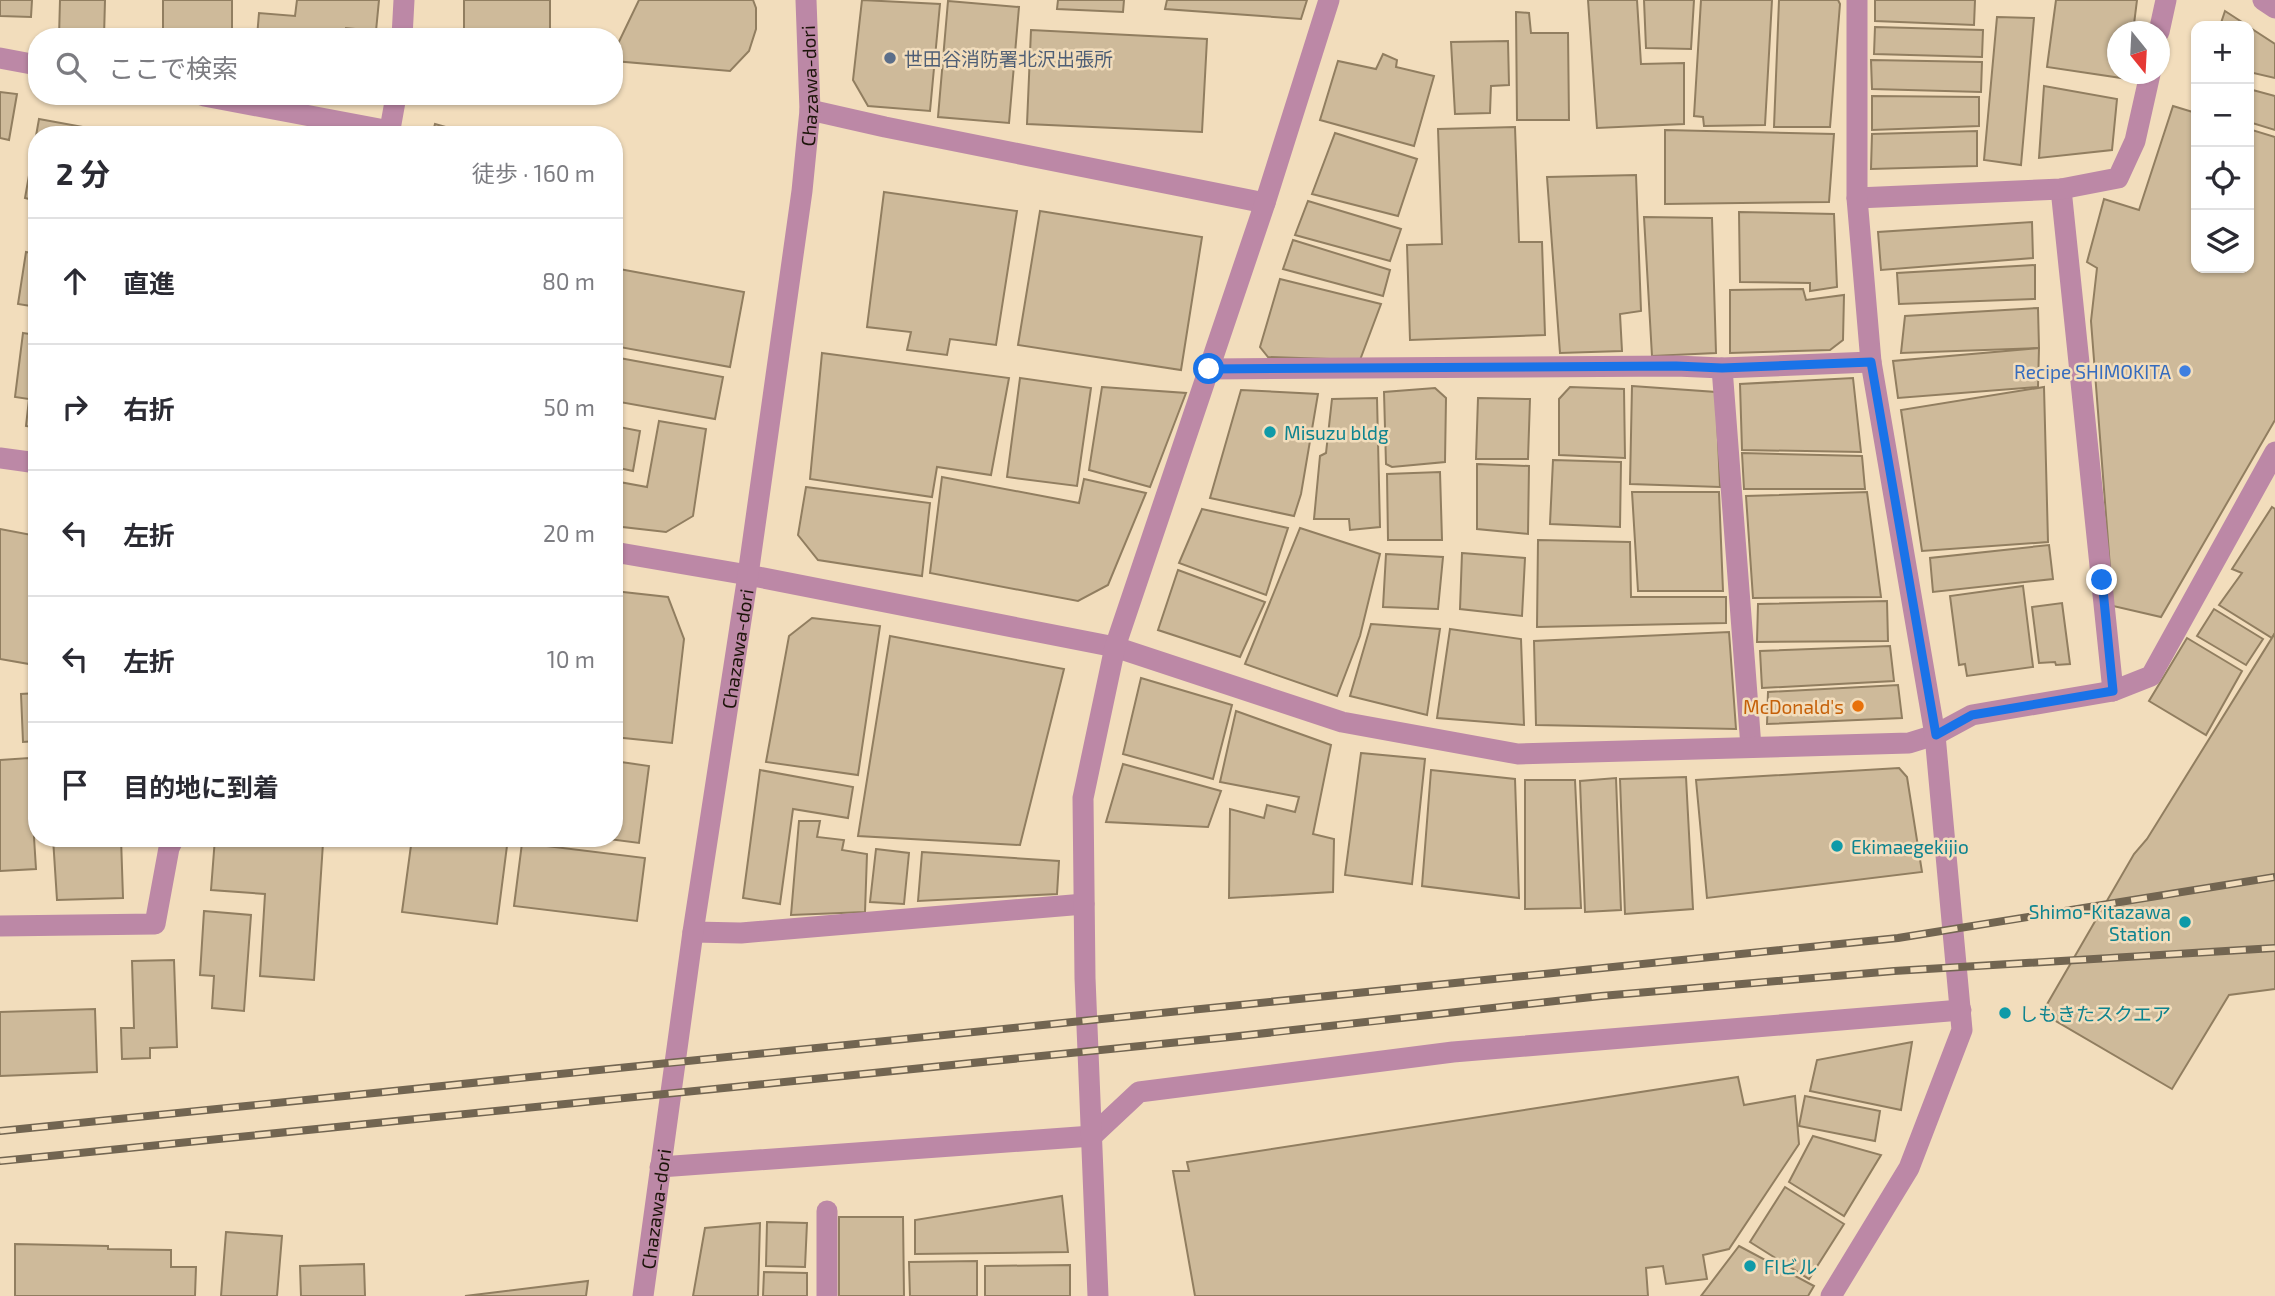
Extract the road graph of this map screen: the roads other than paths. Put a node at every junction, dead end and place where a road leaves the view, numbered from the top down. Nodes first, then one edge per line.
1 (404, 0) edge
2 (806, 0) edge
3 (1329, 0) edge
4 (1857, 0) edge
5 (2166, 0) edge
6 (2263, 0) edge
7 (2275, 8) edge
8 (2161, 21) edge
9 (402, 28) edge
10 (0, 58) edge
11 (28, 63) edge
12 (2148, 84) edge
13 (249, 105) edge
14 (395, 105) edge
15 (810, 110) junction
16 (355, 126) edge
17 (391, 126) edge
18 (2061, 189) junction
19 (1857, 198) junction
20 (1265, 203) junction
21 (1871, 362) junction
22 (1722, 368) junction
23 (1209, 369) junction
24 (2275, 452) edge
25 (0, 458) edge
26 (28, 462) edge
27 (623, 554) edge
28 (748, 575) junction
29 (1115, 647) junction
30 (2113, 691) junction
31 (1936, 735) junction
32 (1752, 747) junction
33 (170, 847) edge
34 (1084, 904) junction
35 (0, 926) edge
36 (693, 932) junction
37 (1961, 1010) junction
38 (1092, 1136) junction
39 (660, 1167) junction
40 (827, 1211) dead end
41 (643, 1296) edge
42 (827, 1296) edge
43 (1098, 1296) edge
44 (1831, 1296) edge

1 - 9 street
2 - 15 street, Chazawa-dori
3 - 20 street
4 - 19 street
5 - 8 street
6 - 7 street
10 - 11 street
12 - 18 street
13 - 16 street
14 - 17 street
15 - 20 street
15 - 28 street, Chazawa-dori
18 - 19 street
18 - 30 street
19 - 21 street
20 - 23 street
21 - 22 street
21 - 31 street
22 - 23 street
22 - 32 street
23 - 29 street
24 - 30 street
25 - 26 street
27 - 28 street
28 - 29 street
28 - 36 street, Chazawa-dori
29 - 32 street
29 - 34 street
30 - 31 street
31 - 32 street
31 - 37 street
33 - 35 street
34 - 36 street
34 - 38 street
36 - 39 street, Chazawa-dori
37 - 38 street
37 - 44 street
38 - 39 street
38 - 43 street
39 - 41 street, Chazawa-dori
40 - 42 street

